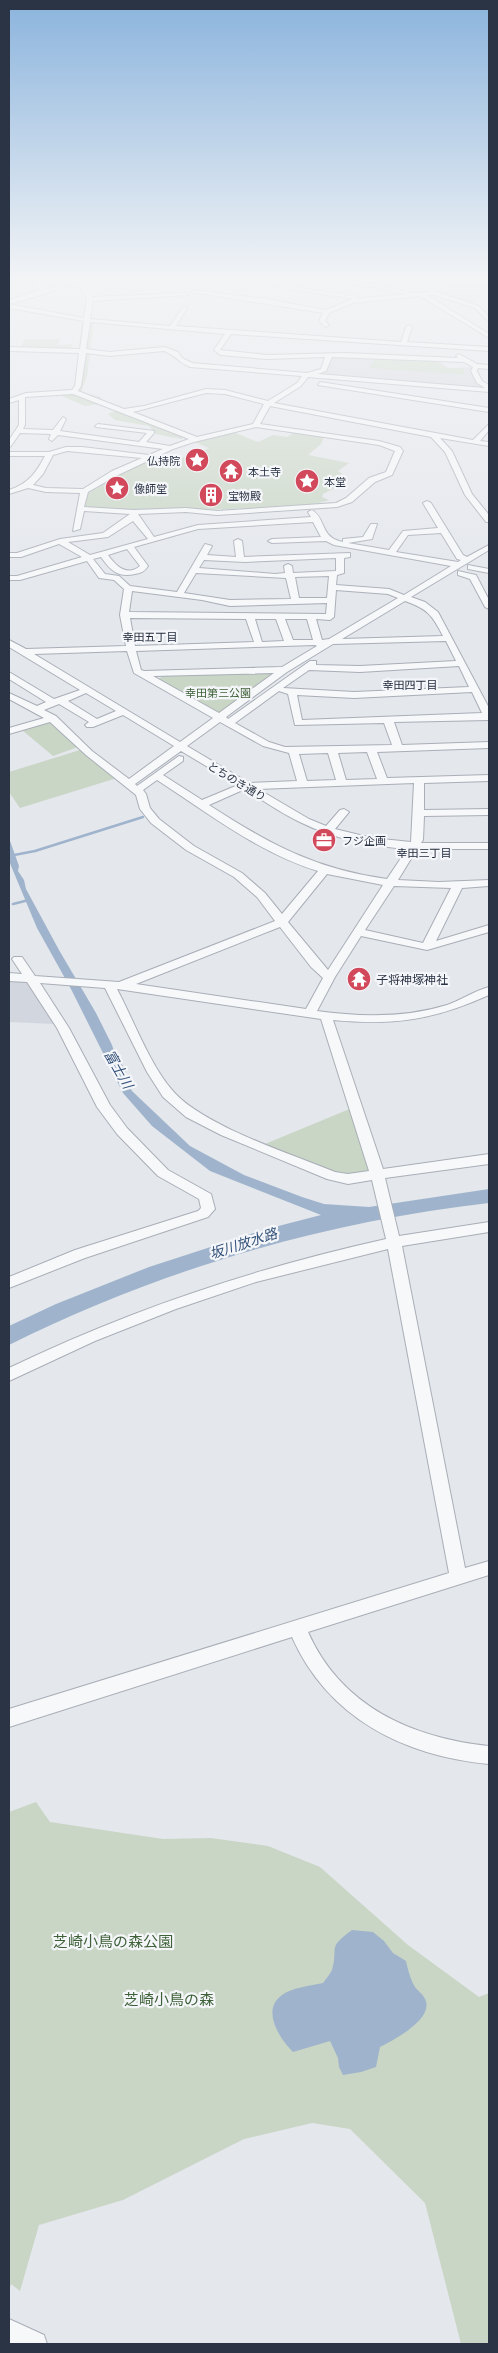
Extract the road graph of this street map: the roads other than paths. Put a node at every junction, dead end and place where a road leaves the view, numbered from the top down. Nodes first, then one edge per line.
1 (77, 388) edge
2 (291, 388) edge
3 (356, 388) edge
4 (383, 388) edge
5 (421, 388) edge
6 (447, 388) edge
7 (74, 392) junction
8 (378, 392) junction
9 (9, 394) edge
10 (24, 396) junction
11 (9, 400) edge
12 (268, 404) junction
13 (489, 410) edge
14 (121, 411) junction
15 (63, 419) dead end
16 (230, 421) dead end
17 (98, 426) junction
18 (253, 426) junction
19 (489, 426) edge
20 (18, 431) junction
21 (55, 433) junction
22 (86, 436) junction
23 (434, 436) junction
24 (196, 440) junction
25 (142, 442) junction
26 (475, 442) junction
27 (489, 444) edge
28 (9, 445) edge
29 (171, 448) junction
30 (48, 453) junction
31 (9, 454) edge
32 (150, 457) junction
33 (28, 486) junction
34 (84, 491) junction
35 (9, 492) edge
36 (427, 504) dead end
37 (309, 508) junction
38 (80, 509) junction
39 (134, 514) junction
40 (488, 517) edge
41 (316, 519) junction
42 (374, 526) dead end
43 (76, 529) dead end
44 (444, 530) junction
45 (152, 539) junction
46 (328, 540) junction
47 (60, 541) junction
48 (238, 541) dead end
49 (272, 541) dead end
50 (129, 546) junction
51 (208, 546) dead end
52 (489, 547) edge
53 (364, 550) junction
54 (103, 553) junction
55 (391, 553) junction
56 (9, 555) edge
57 (340, 556) junction
58 (489, 556) edge
59 (88, 557) junction
60 (200, 557) junction
61 (286, 558) junction
62 (240, 559) junction
63 (252, 559) junction
64 (433, 560) junction
65 (465, 566) junction
66 (192, 570) junction
67 (489, 571) edge
68 (333, 573) junction
69 (255, 574) junction
70 (291, 575) junction
71 (439, 577) junction
72 (9, 578) edge
73 (333, 587) junction
74 (128, 588) junction
75 (489, 588) edge
76 (479, 589) junction
77 (179, 595) junction
78 (410, 599) junction
79 (295, 600) junction
80 (331, 600) junction
81 (489, 607) edge
82 (124, 615) junction
83 (250, 617) junction
84 (280, 617) junction
85 (311, 617) junction
86 (449, 638) junction
87 (346, 642) junction
88 (9, 643) edge
89 (290, 644) junction
90 (323, 644) junction
91 (259, 645) junction
92 (131, 650) junction
93 (25, 652) junction
94 (462, 662) junction
95 (306, 667) junction
96 (284, 670) junction
97 (9, 674) edge
98 (142, 674) junction
99 (258, 688) junction
100 (475, 689) junction
101 (87, 690) junction
102 (273, 690) junction
103 (292, 692) junction
104 (9, 696) edge
105 (57, 702) junction
106 (486, 702) edge
107 (37, 708) junction
108 (123, 712) junction
109 (489, 716) edge
110 (53, 718) junction
111 (224, 720) junction
112 (388, 720) junction
113 (9, 731) edge
114 (489, 745) edge
115 (398, 748) junction
116 (184, 749) junction
117 (371, 749) junction
118 (294, 751) junction
119 (332, 751) junction
120 (157, 776) junction
121 (489, 778) edge
122 (419, 780) junction
123 (383, 781) junction
124 (342, 782) junction
125 (303, 784) junction
126 (245, 786) junction
127 (133, 787) junction
128 (202, 804) junction
129 (344, 812) dead end
130 (418, 812) junction
131 (489, 812) edge
132 (328, 830) junction
133 (489, 846) edge
134 (414, 847) junction
135 (325, 869) junction
136 (389, 882) junction
137 (489, 883) edge
138 (458, 885) junction
139 (282, 922) junction
140 (489, 928) edge
141 (358, 932) junction
142 (427, 947) junction
143 (18, 959) dead end
144 (9, 977) edge
145 (330, 977) junction
146 (38, 979) junction
147 (109, 985) junction
148 (489, 991) edge
149 (310, 1013) junction
150 (326, 1016) junction
151 (489, 1159) edge
152 (378, 1178) junction
153 (489, 1227) edge
154 (392, 1238) junction
155 (9, 1283) edge
156 (9, 1374) edge
157 (489, 1568) edge
158 (458, 1577) junction
159 (297, 1628) junction
160 (9, 1718) edge
161 (489, 1755) edge
162 (9, 2331) edge
163 (35, 2344) edge

1 - 7 street
2 - 12 street
3 - 8 street
4 - 8 street
5 - 6 street
7 - 10 street
7 - 14 street
8 - 13 street
9 - 10 street
10 - 11 street
10 - 20 street
12 - 14 street
12 - 18 street
12 - 23 street
14 - 17 street
14 - 24 street
15 - 21 street
16 - 18 street
17 - 22 street
17 - 25 street
18 - 24 street
18 - 37 street
19 - 26 street
20 - 21 street
20 - 28 street
21 - 22 street
21 - 30 street
22 - 25 street
23 - 26 street
23 - 40 street
24 - 29 street
25 - 29 street
26 - 27 street
29 - 32 street
30 - 31 street
30 - 32 street
30 - 33 street
32 - 34 street
33 - 34 street
33 - 35 street
34 - 38 street
36 - 44 street
37 - 39 street
37 - 41 street
38 - 39 street
38 - 43 street
39 - 45 street
39 - 47 street
41 - 45 street
41 - 46 street
42 - 46 street
44 - 55 street
44 - 65 street
45 - 50 street
46 - 49 street
46 - 53 street
47 - 56 street
47 - 59 street
48 - 62 street
50 - 54 street
50 - 54 street
51 - 60 street
52 - 65 street
53 - 55 street
53 - 57 street
54 - 59 street
55 - 64 street
57 - 61 street
57 - 68 street
58 - 65 street
59 - 72 street
59 - 74 street
60 - 62 street
60 - 66 street
61 - 63 street
61 - 70 street
62 - 63 street
63 - 69 street
64 - 65 street
64 - 71 street
65 - 67 street
65 - 71 street
65 - 76 street
65 - 78 street
66 - 69 street
66 - 77 street
68 - 70 street
68 - 73 street
69 - 70 street
70 - 79 street
71 - 78 street
73 - 78 street
73 - 80 street
74 - 77 street
74 - 82 street
75 - 76 street
76 - 81 street
77 - 79 street
78 - 86 street
78 - 87 street
78 - 90 street
79 - 80 street
80 - 85 street
82 - 83 street
82 - 92 street
83 - 84 street
83 - 91 street
84 - 85 street
84 - 89 street
85 - 90 street
86 - 87 street
86 - 94 street
87 - 90 street
87 - 95 street
88 - 93 street, とちのき通り
89 - 90 street
89 - 91 street
90 - 96 street
91 - 92 street
92 - 93 street
92 - 98 street
93 - 101 street, とちのき通り
94 - 95 street
94 - 100 street
95 - 102 street
96 - 98 street
96 - 99 street
97 - 105 street
98 - 111 street
99 - 102 street
99 - 111 street
100 - 103 street
100 - 106 street
101 - 105 street
101 - 108 street, とちのき通り
102 - 103 street
102 - 111 street
103 - 112 street
104 - 107 street
105 - 107 street
105 - 108 street
106 - 109 street
107 - 110 street
108 - 116 street, とちのき通り
109 - 112 street
110 - 113 street
110 - 127 street
111 - 116 street
111 - 118 street
112 - 115 street
114 - 115 street
115 - 117 street
116 - 120 street
116 - 126 street, とちのき通り
116 - 127 street
117 - 119 street
117 - 123 street
118 - 119 street
118 - 125 street
119 - 124 street
120 - 127 street
120 - 128 street
121 - 122 street
122 - 123 street
122 - 130 street
123 - 124 street
124 - 125 street
125 - 126 street
126 - 128 street
126 - 132 street, とちのき通り
127 - 139 street
128 - 135 street
129 - 132 street
130 - 131 street
130 - 134 street
132 - 134 street, とちのき通り
133 - 134 street, とちのき通り
134 - 136 street
135 - 136 street
135 - 139 street
136 - 138 street
136 - 141 street
137 - 138 street
138 - 142 street
139 - 145 street
139 - 147 street
140 - 142 street
141 - 142 street
141 - 145 street
143 - 146 street
144 - 146 street
145 - 149 street
146 - 147 street
146 - 155 street
147 - 149 street
147 - 152 street
148 - 150 street
149 - 150 street
150 - 152 street
151 - 152 street
152 - 154 street
153 - 154 street
154 - 156 street
154 - 158 street
157 - 158 street
158 - 159 street
159 - 160 street
159 - 161 street
162 - 163 street

